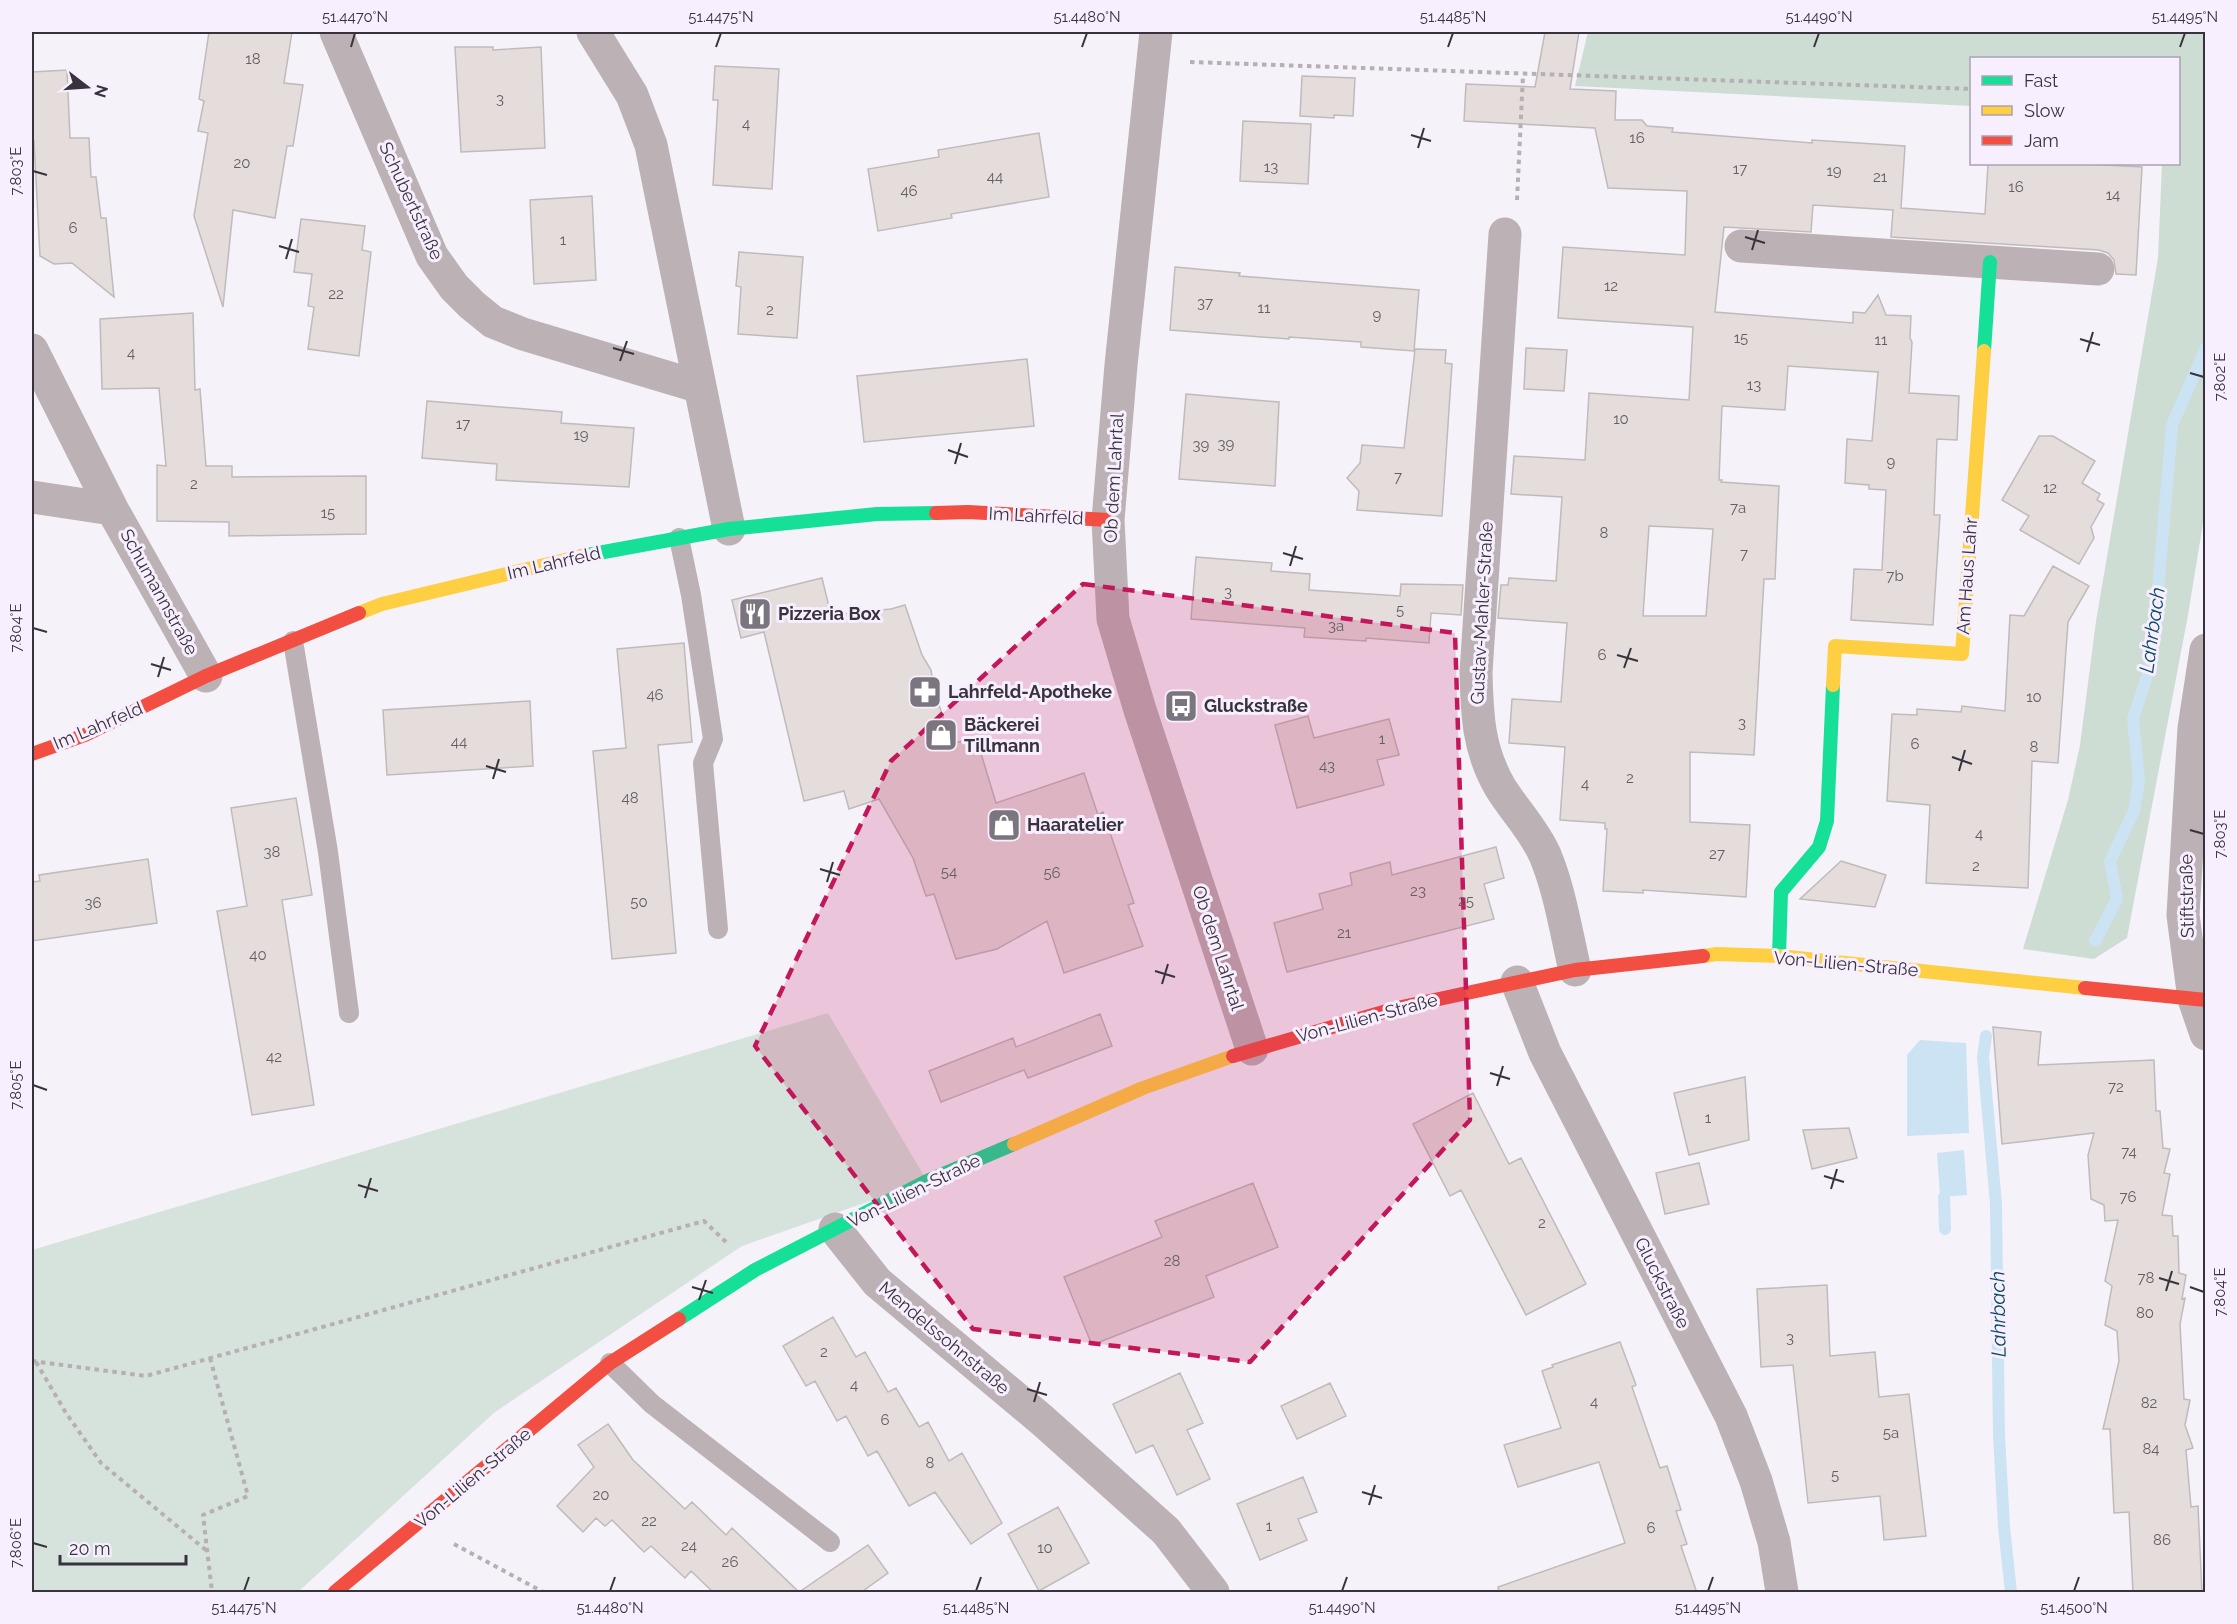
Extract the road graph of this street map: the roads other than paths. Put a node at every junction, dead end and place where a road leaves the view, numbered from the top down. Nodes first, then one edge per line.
1 (336, 32) edge
2 (593, 32) edge
3 (1155, 46) edge
4 (1505, 234) road end
5 (1741, 246) dead end
6 (1990, 262) junction
7 (2098, 269) dead end
8 (32, 350) edge
9 (700, 387) junction
10 (32, 497) edge
11 (112, 509) junction
12 (1108, 520) junction
13 (729, 529) junction
14 (679, 538) junction
15 (293, 641) junction
16 (2205, 650) edge
17 (206, 676) junction
18 (32, 754) edge
19 (718, 929) dead end
20 (1779, 956) junction
21 (1575, 970) junction
22 (1517, 982) junction
23 (2200, 1000) edge
24 (349, 1014) dead end
25 (2205, 1034) edge
26 (1252, 1049) junction
27 (835, 1229) junction
28 (610, 1363) junction
29 (830, 1542) dead end
30 (335, 1593) edge
31 (1213, 1593) edge
32 (1782, 1593) edge

1 - 9 street, Schubertstraße
2 - 9 street
3 - 12 street, Ob dem Lahrtal
4 - 21 street, Gustav-Mahler-Straße
5 - 6 street
6 - 7 street
6 - 20 street, Am Haus Lahr
8 - 11 street, Schumannstraße
9 - 13 street
10 - 11 street, Schumannstraße
11 - 17 street, Schumannstraße
12 - 13 street, Im Lahrfeld
12 - 26 street, Ob dem Lahrtal
13 - 14 street, Im Lahrfeld
14 - 15 street, Im Lahrfeld
14 - 19 lane
15 - 17 street, Im Lahrfeld
15 - 24 lane
16 - 23 street, Stiftstraße
17 - 18 street, Im Lahrfeld
20 - 21 street, Von-Lilien-Straße
20 - 23 street, Von-Lilien-Straße
21 - 22 street, Von-Lilien-Straße
22 - 26 street, Von-Lilien-Straße
22 - 32 street, Gluckstraße
23 - 25 street, Stiftstraße
26 - 27 street, Von-Lilien-Straße
27 - 28 street, Von-Lilien-Straße
27 - 31 street, Mendelssohnstraße
28 - 29 lane
28 - 30 street, Von-Lilien-Straße

